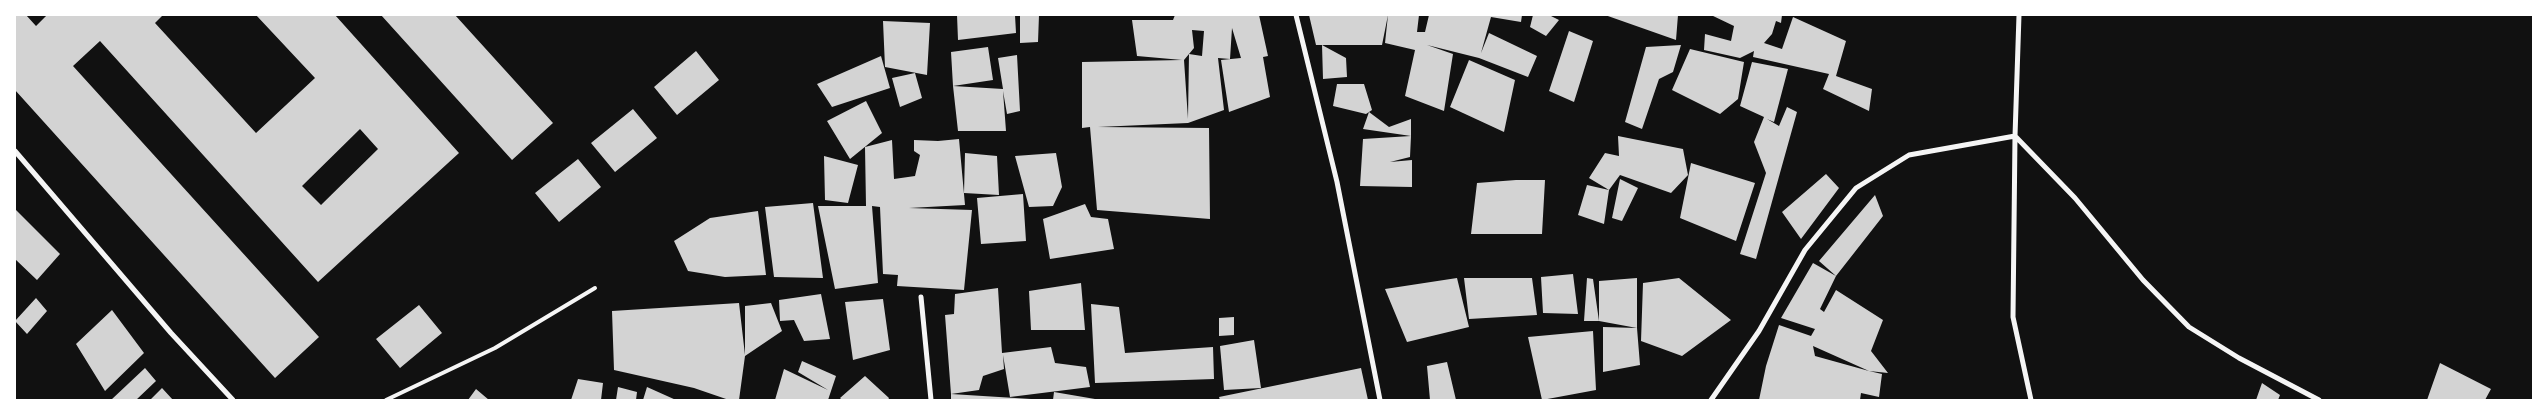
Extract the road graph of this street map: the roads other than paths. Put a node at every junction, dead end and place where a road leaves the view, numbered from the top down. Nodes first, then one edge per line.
1 (1296, 15) edge
2 (2020, 15) edge
3 (2015, 136) junction
4 (15, 150) edge
5 (595, 288) dead end
6 (921, 297) dead end
7 (233, 400) edge
8 (386, 400) edge
9 (931, 400) edge
10 (1380, 400) edge
11 (1712, 400) edge
12 (2031, 400) edge
13 (2319, 400) edge

1 - 10 street
2 - 3 street
3 - 11 street
3 - 12 street
3 - 13 street
4 - 7 street
5 - 8 lane
6 - 9 street

